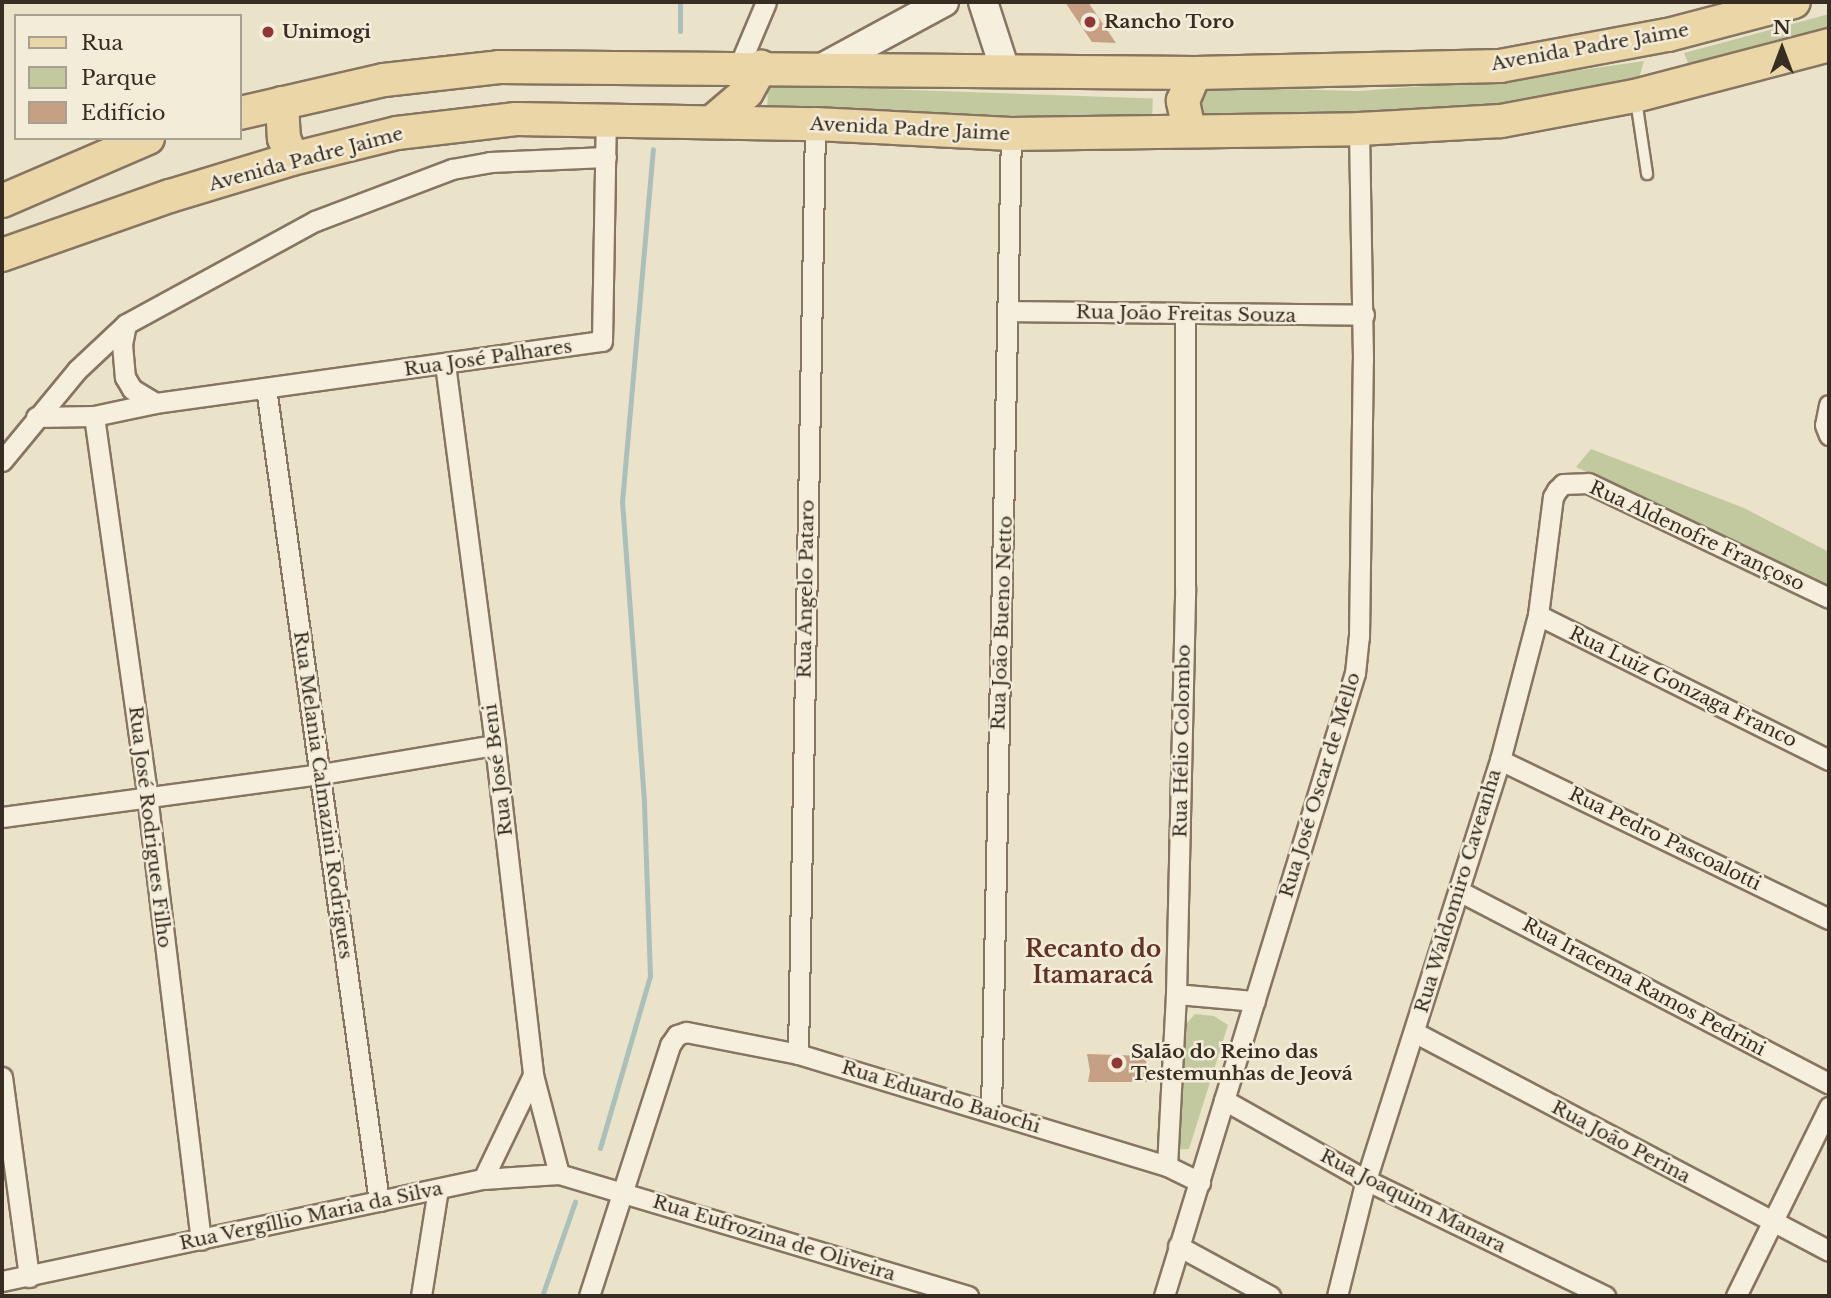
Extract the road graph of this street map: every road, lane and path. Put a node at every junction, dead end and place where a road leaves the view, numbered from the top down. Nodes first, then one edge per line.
1 (766, 2) edge
2 (944, 2) edge
3 (983, 2) edge
4 (1794, 2) edge
5 (1668, 35) junction
6 (1829, 45) edge
7 (750, 67) junction
8 (820, 69) junction
9 (1005, 70) junction
10 (1195, 73) junction
11 (1679, 84) junction
12 (1635, 96) junction
13 (282, 103) junction
14 (242, 113) edge
15 (606, 120) junction
16 (712, 122) junction
17 (815, 124) junction
18 (1359, 129) junction
19 (1189, 130) junction
20 (1011, 134) junction
21 (143, 140) edge
22 (606, 156) junction
23 (292, 159) junction
24 (1647, 174) dead end
25 (2, 201) edge
26 (2, 255) edge
27 (1009, 311) junction
28 (1185, 315) junction
29 (1364, 316) junction
30 (125, 324) junction
31 (445, 365) junction
32 (266, 388) junction
33 (155, 404) junction
34 (1829, 405) edge
35 (94, 416) junction
36 (36, 417) junction
37 (1827, 430) edge
38 (2, 461) edge
39 (1563, 484) joint
40 (1829, 598) edge
41 (1538, 615) junction
42 (495, 745) junction
43 (1500, 760) junction
44 (1829, 760) edge
45 (321, 774) junction
46 (147, 795) junction
47 (2, 817) edge
48 (1460, 891) junction
49 (1829, 919) edge
50 (1177, 994) junction
51 (1255, 1001) junction
52 (1414, 1032) junction
53 (797, 1054) junction
54 (533, 1075) junction
55 (2, 1077) edge
56 (1829, 1084) edge
57 (1224, 1100) junction
58 (1829, 1107) edge
59 (991, 1111) junction
60 (1167, 1166) junction
61 (559, 1174) junction
62 (483, 1179) junction
63 (1366, 1180) junction
64 (1200, 1182) junction
65 (438, 1189) junction
66 (621, 1191) junction
67 (379, 1201) junction
68 (1772, 1222) junction
69 (201, 1240) junction
70 (1178, 1246) junction
71 (1829, 1251) edge
72 (29, 1277) junction
73 (2, 1281) edge
74 (421, 1296) edge
75 (589, 1296) edge
76 (968, 1296) edge
77 (1164, 1296) edge
78 (1270, 1296) edge
79 (1337, 1296) edge
80 (1605, 1296) edge
81 (1736, 1296) edge

1 - 7 street
2 - 8 street
3 - 9 street
4 - 5 main road, Avenida Padre Jaime
5 - 10 main road, Avenida Padre Jaime
5 - 11 main road
6 - 11 main road, Avenida Padre Jaime
7 - 8 main road, Avenida Padre Jaime
7 - 13 main road, Avenida Padre Jaime
7 - 16 main road
8 - 9 main road, Avenida Padre Jaime
9 - 10 main road, Avenida Padre Jaime
10 - 19 main road
11 - 12 main road, Avenida Padre Jaime
12 - 18 main road, Avenida Padre Jaime
12 - 24 lane
13 - 14 main road, Avenida Padre Jaime
13 - 23 main road
15 - 16 main road, Avenida Padre Jaime
15 - 22 street, Rua José Palhares
15 - 23 main road, Avenida Padre Jaime
16 - 17 main road, Avenida Padre Jaime
17 - 20 main road, Avenida Padre Jaime
17 - 53 street, Rua Angelo Pataro
18 - 19 main road, Avenida Padre Jaime
18 - 29 street, Rua José Oscar de Mello
19 - 20 main road, Avenida Padre Jaime
20 - 27 street, Rua João Bueno Netto
21 - 25 main road
22 - 30 street
22 - 31 street, Rua José Palhares
23 - 26 main road, Avenida Padre Jaime
27 - 28 street, Rua João Freitas Souza
27 - 59 street, Rua João Bueno Netto
28 - 29 street, Rua João Freitas Souza
28 - 50 street, Rua Hélio Colombo
29 - 51 street, Rua José Oscar de Mello
30 - 33 street
30 - 36 street
31 - 32 street, Rua José Palhares
31 - 42 street, Rua José Beni
32 - 33 street, Rua José Palhares
32 - 45 street, Rua Melania Calmazini Rodrigues
33 - 35 street, Rua José Palhares
34 - 37 street
35 - 36 street, Rua José Palhares
35 - 46 street, Rua José Rodrigues Filho
36 - 38 street
39 - 40 street, Rua Aldenofre Françoso
39 - 41 street, Rua Waldomiro Caveanha
41 - 43 street, Rua Waldomiro Caveanha
41 - 44 street, Rua Luiz Gonzaga Franco
42 - 45 street
42 - 54 street, Rua José Beni
43 - 48 street, Rua Waldomiro Caveanha
43 - 49 street, Rua Pedro Pascoalotti
45 - 46 street
45 - 67 street, Rua Melania Calmazini Rodrigues
46 - 47 street
46 - 69 street, Rua José Rodrigues Filho
48 - 52 street, Rua Waldomiro Caveanha
48 - 56 street, Rua Iracema Ramos Pedrini
50 - 51 street
50 - 60 street, Rua Hélio Colombo
51 - 57 street, Rua José Oscar de Mello
52 - 63 street, Rua Waldomiro Caveanha
52 - 68 street, Rua João Perina
53 - 59 street, Rua Eduardo Baiochi
53 - 66 street, Rua Eduardo Baiochi
54 - 61 street, Rua José Beni
54 - 62 street
55 - 72 street
57 - 63 street, Rua Joaquim Manara
57 - 64 street, Rua José Oscar de Mello
58 - 68 street
59 - 60 street, Rua Eduardo Baiochi
60 - 64 street, Rua Eduardo Baiochi
61 - 62 street, Rua Vergíllio Maria da Silva
61 - 66 street, Rua Vergíllio Maria da Silva
62 - 65 street, Rua Vergíllio Maria da Silva
63 - 79 street, Rua Waldomiro Caveanha
63 - 80 street, Rua Joaquim Manara
64 - 70 street, Rua José Oscar de Mello
65 - 67 street, Rua Vergíllio Maria da Silva
65 - 74 street
66 - 75 street
66 - 76 street, Rua Eufrozina de Oliveira
67 - 69 street, Rua Vergíllio Maria da Silva
68 - 71 street, Rua João Perina
68 - 81 street
69 - 72 street, Rua Vergíllio Maria da Silva
70 - 77 street, Rua José Oscar de Mello
70 - 78 street
72 - 73 street, Rua Vergíllio Maria da Silva

